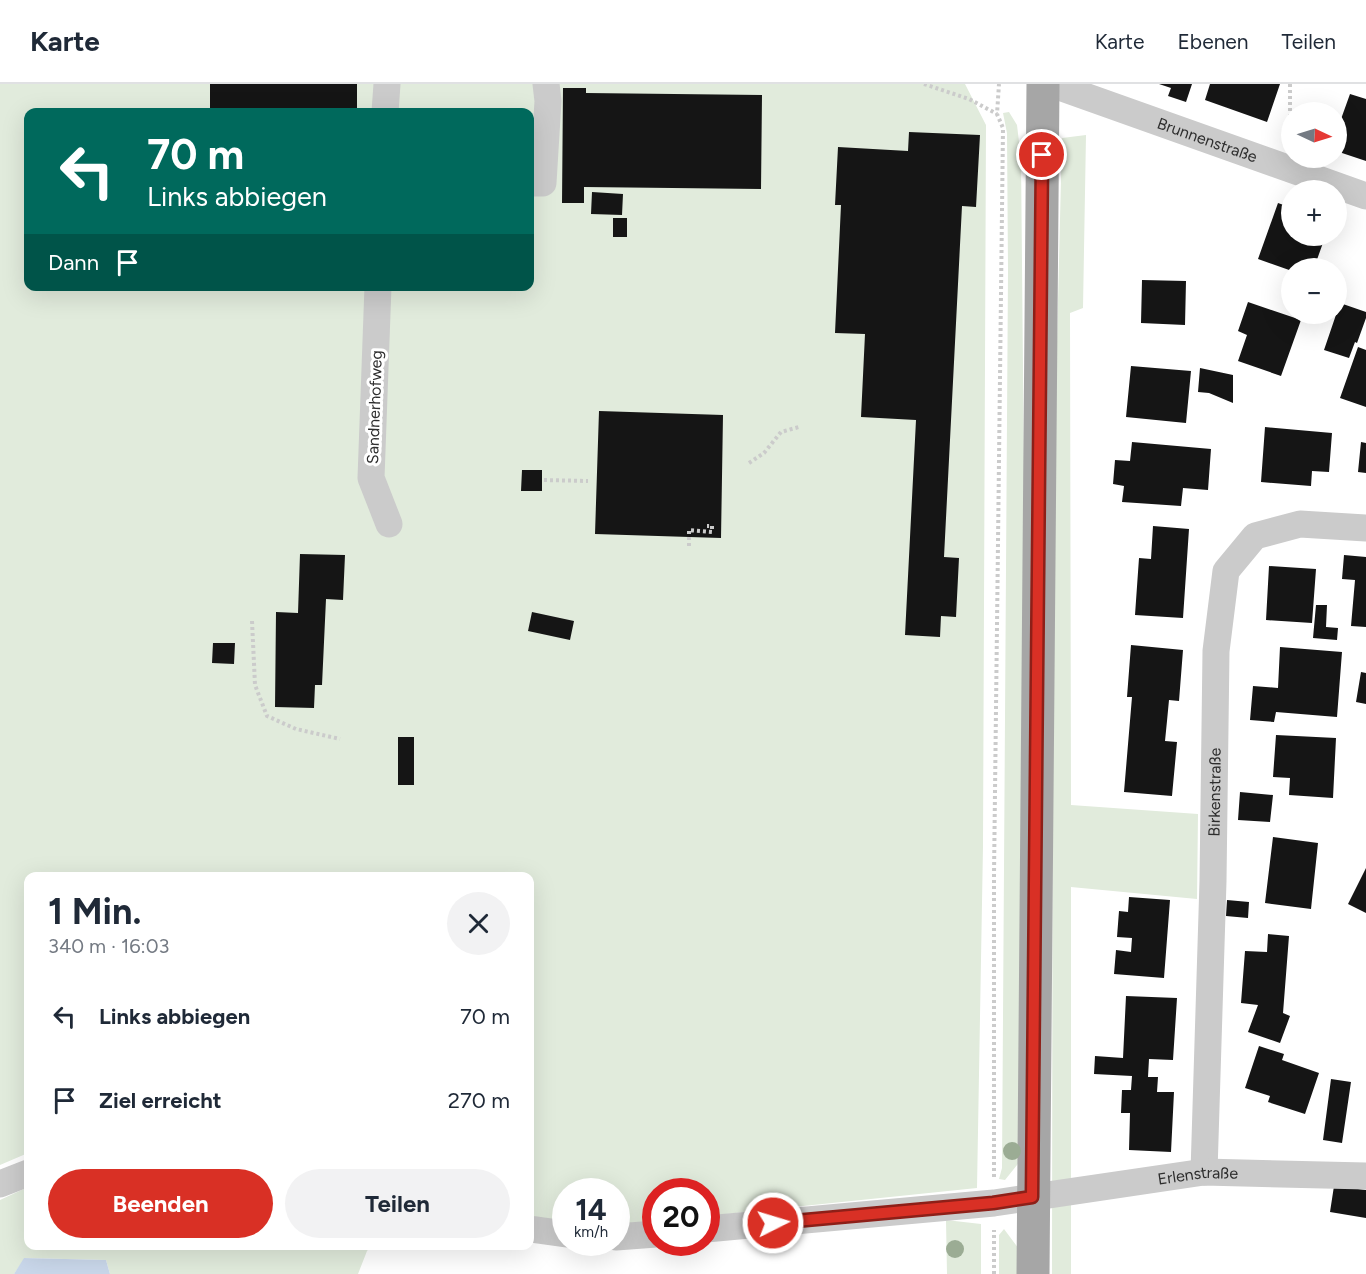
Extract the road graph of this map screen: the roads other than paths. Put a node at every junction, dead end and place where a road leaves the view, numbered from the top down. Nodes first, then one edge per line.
1 (387, 84) edge
2 (546, 84) edge
3 (1043, 84) edge
4 (1051, 84) edge
5 (385, 108) edge
6 (534, 183) edge
7 (1366, 196) edge
8 (378, 291) edge
9 (389, 524) dead end
10 (1366, 528) edge
11 (1204, 1172) junction
12 (24, 1175) edge
13 (1366, 1176) edge
14 (0, 1184) edge
15 (1032, 1197) junction
16 (720, 1228) edge
17 (534, 1230) edge
18 (552, 1232) edge
19 (1033, 1274) edge

1 - 5 street
2 - 6 street
3 - 15 main road
4 - 7 street, Brunnenstraße
8 - 9 street, Sandnerhofweg
10 - 11 street, Birkenstraße
11 - 13 street, Erlenstraße
11 - 15 street, Erlenstraße
12 - 14 street
15 - 16 street, Erlenstraße
15 - 19 main road
17 - 18 street

